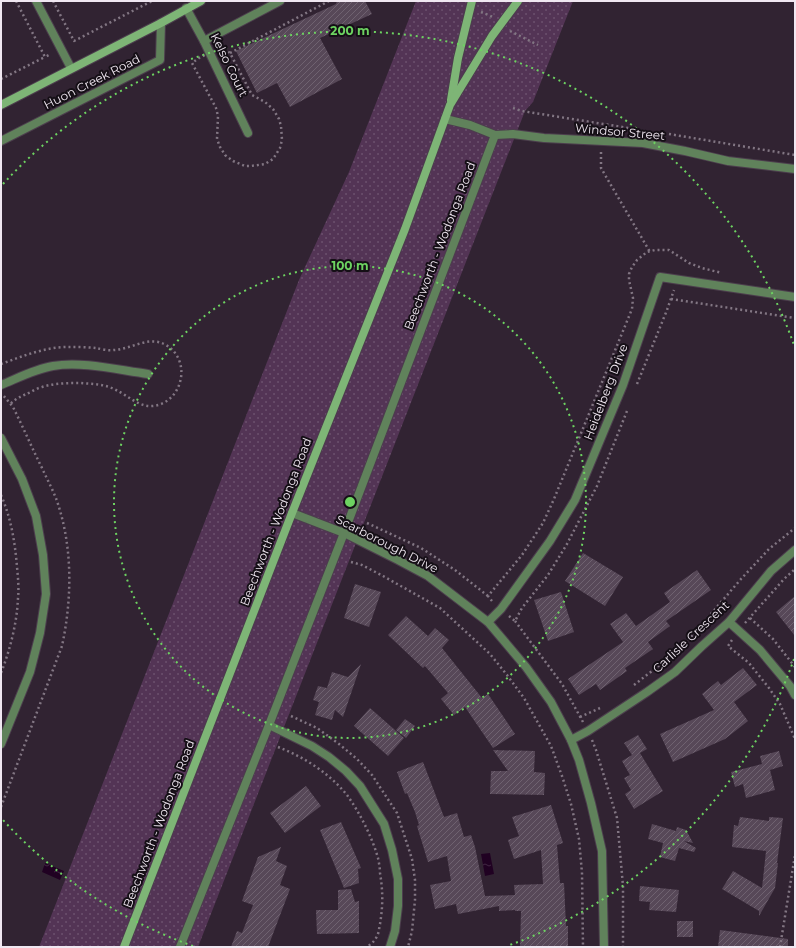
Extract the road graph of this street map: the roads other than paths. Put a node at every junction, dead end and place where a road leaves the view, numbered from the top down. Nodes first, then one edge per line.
1 (36, 1) edge
2 (200, 1) edge
3 (280, 1) edge
4 (472, 1) edge
5 (518, 1) edge
6 (186, 8) junction
7 (161, 23) junction
8 (204, 41) junction
9 (71, 68) junction
10 (1, 105) edge
11 (450, 105) junction
12 (445, 119) junction
13 (248, 133) dead end
14 (495, 135) junction
15 (1, 141) edge
16 (795, 169) edge
17 (795, 297) edge
18 (148, 374) dead end
19 (1, 385) edge
20 (1, 438) edge
21 (4, 450) edge
22 (292, 513) junction
23 (344, 534) junction
24 (795, 550) edge
25 (488, 622) junction
26 (729, 622) junction
27 (795, 695) edge
28 (269, 725) junction
29 (571, 740) junction
30 (1, 744) edge
31 (124, 947) edge
32 (180, 947) edge
33 (390, 947) edge
34 (604, 947) edge

1 - 9 street
2 - 6 main road, Huon Creek Road
3 - 8 street
4 - 11 main road, Beechworth - Wodonga Road
5 - 11 main road, Beechworth - Wodonga Road
6 - 7 main road, Huon Creek Road
6 - 8 street, Kelso Court
7 - 9 main road, Huon Creek Road
7 - 15 street, Huon Creek Road
8 - 13 street, Kelso Court
9 - 10 main road, Huon Creek Road
11 - 12 main road, Beechworth - Wodonga Road
12 - 14 street, Windsor Street
12 - 22 main road, Beechworth - Wodonga Road
14 - 16 street, Windsor Street
14 - 23 street, Beechworth - Wodonga Road
17 - 25 street, Heidelberg Drive
18 - 19 street
20 - 21 street
21 - 30 street
22 - 23 street, Scarborough Drive
22 - 31 main road, Beechworth - Wodonga Road
23 - 25 street, Scarborough Drive
23 - 28 street, Beechworth - Wodonga Road
24 - 26 street, Carlisle Crescent
25 - 29 street, Scarborough Drive
26 - 27 street
26 - 29 street, Carlisle Crescent
28 - 32 street, Beechworth - Wodonga Road
28 - 33 street
29 - 34 street, Scarborough Drive

